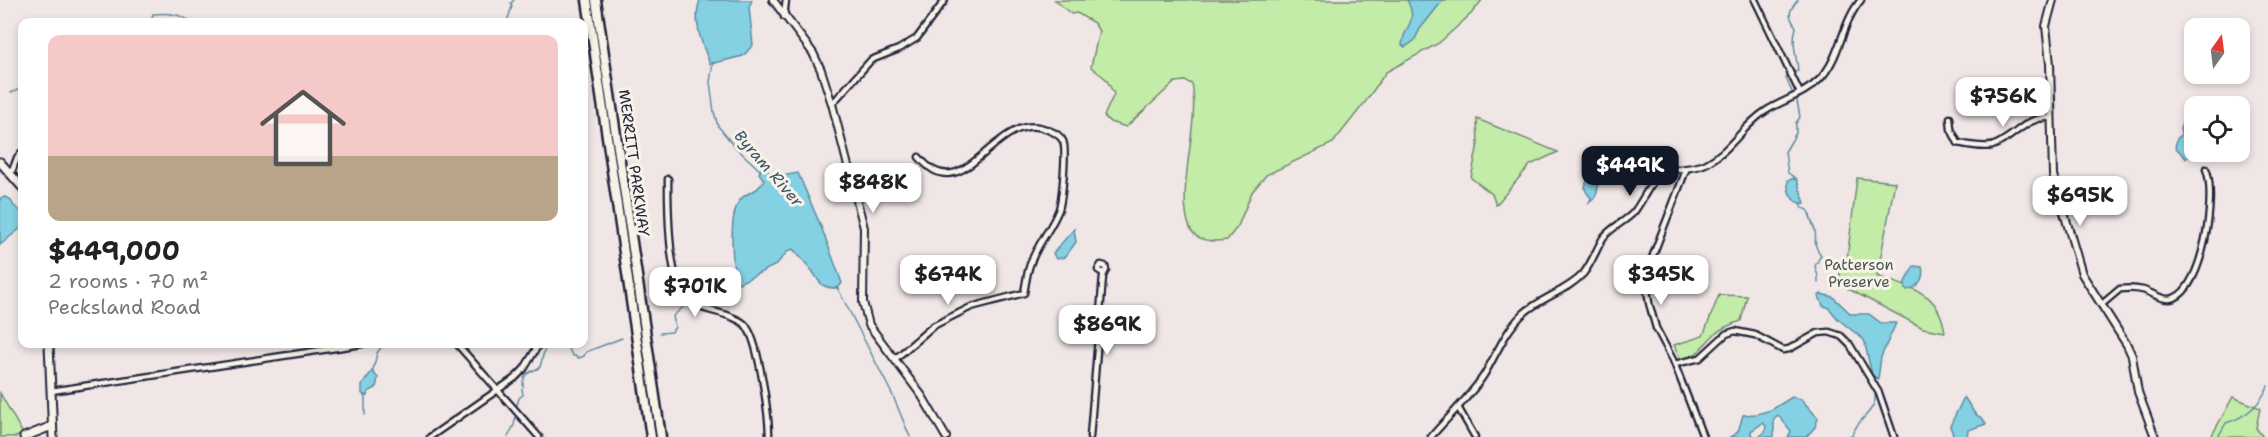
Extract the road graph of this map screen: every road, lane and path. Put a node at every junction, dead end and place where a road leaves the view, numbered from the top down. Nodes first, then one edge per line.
1 (587, 0) edge
2 (596, 0) edge
3 (773, 0) edge
4 (786, 0) edge
5 (945, 0) edge
6 (1755, 0) edge
7 (1861, 0) edge
8 (2053, 0) edge
9 (784, 17) junction
10 (1800, 93) junction
11 (832, 104) junction
12 (1950, 118) dead end
13 (2050, 118) junction
14 (18, 157) edge
15 (919, 157) dead end
16 (0, 162) edge
17 (2206, 169) dead end
18 (1686, 170) junction
19 (11, 174) junction
20 (668, 179) dead end
21 (18, 182) edge
22 (1103, 273) dead end
23 (2101, 305) junction
24 (49, 348) edge
25 (335, 348) edge
26 (461, 348) edge
27 (537, 348) edge
28 (895, 359) junction
29 (1675, 364) junction
30 (499, 390) junction
31 (49, 391) junction
32 (1459, 409) junction
33 (52, 426) junction
34 (24, 437) edge
35 (53, 437) edge
36 (430, 437) edge
37 (539, 437) edge
38 (651, 437) edge
39 (661, 437) edge
40 (769, 437) edge
41 (946, 437) edge
42 (1090, 437) edge
43 (1431, 437) edge
44 (1475, 437) edge
45 (1703, 437) edge
46 (1894, 437) edge
47 (2155, 437) edge

1 - 38 highway, MERRITT PARKWAY
2 - 39 highway, MERRITT PARKWAY
3 - 9 street
4 - 9 street
5 - 11 street
6 - 10 street
7 - 10 street
8 - 13 street
9 - 11 street
10 - 18 street
11 - 28 street
12 - 13 street
13 - 23 street
14 - 19 street
15 - 28 street
16 - 19 main road
17 - 23 street
18 - 29 street
18 - 32 street
19 - 21 main road
20 - 40 street
22 - 42 street
23 - 47 street
24 - 31 main road
25 - 31 street
26 - 30 street
27 - 30 street
28 - 41 street
29 - 45 street
29 - 46 street
30 - 36 street
30 - 37 street
31 - 33 main road
32 - 43 street
32 - 44 street
33 - 34 main road
33 - 35 main road

